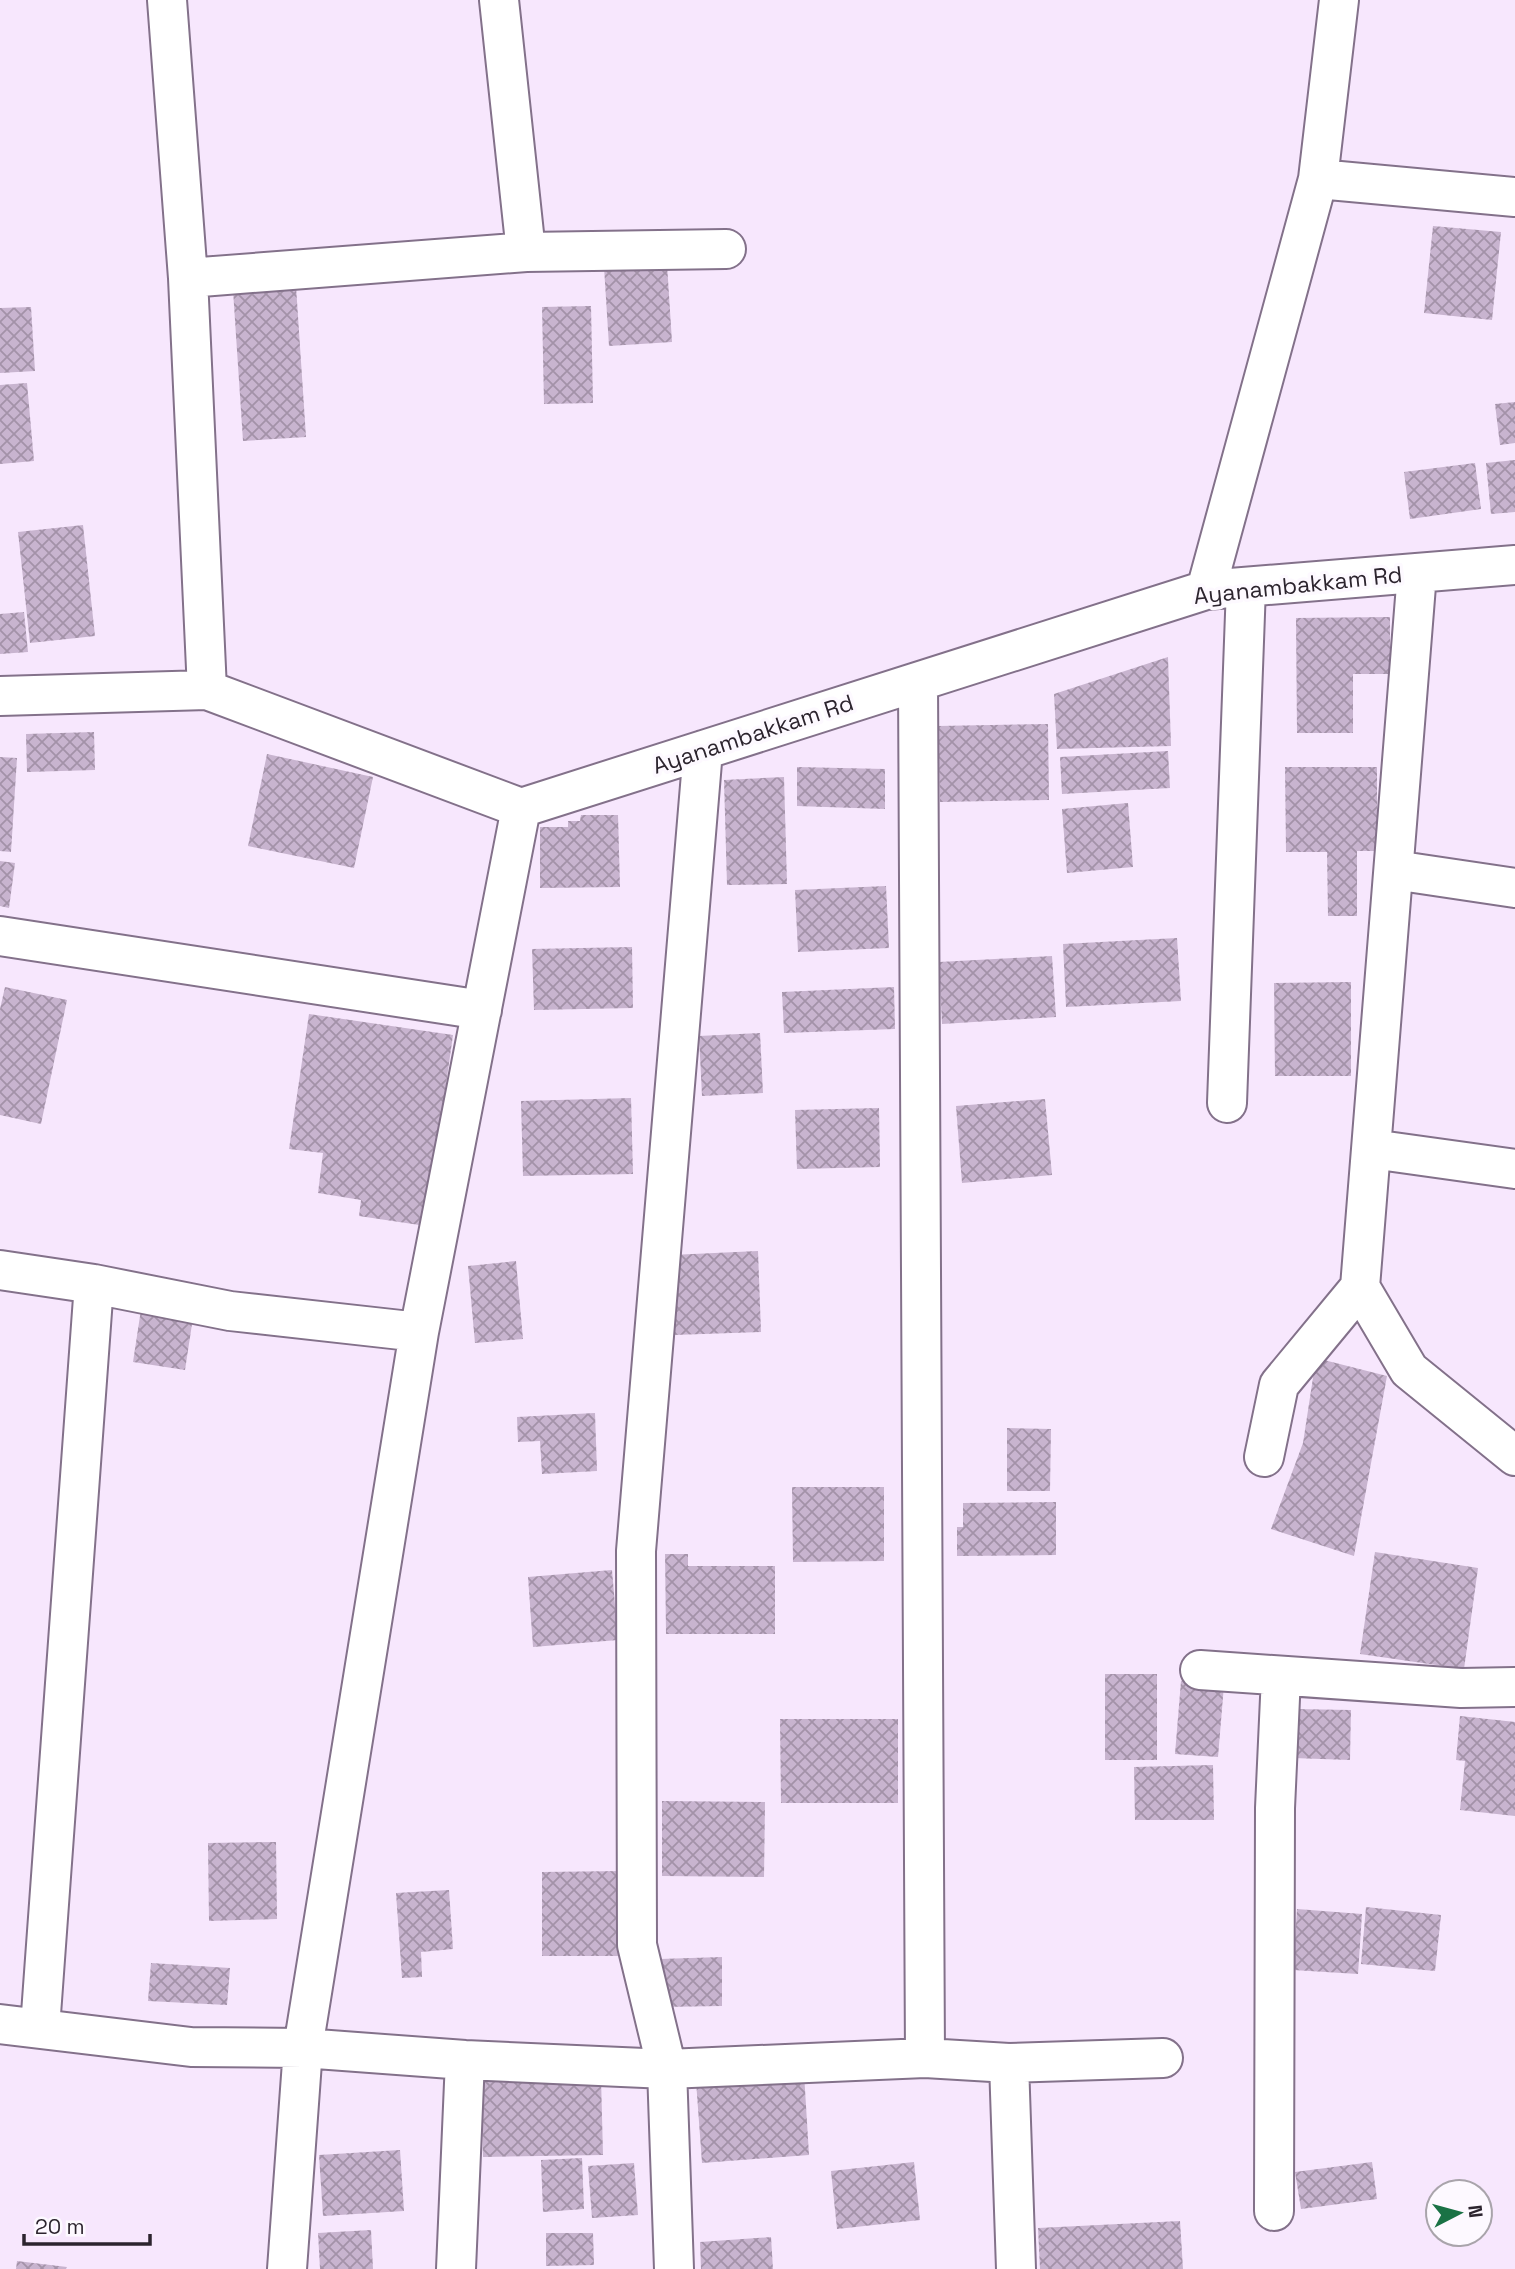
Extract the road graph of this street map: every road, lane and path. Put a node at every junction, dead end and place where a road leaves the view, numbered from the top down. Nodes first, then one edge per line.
1 (167, 0) edge
2 (499, 0) edge
3 (1339, 0) edge
4 (1318, 179) junction
5 (1515, 197) edge
6 (726, 249) dead end
7 (526, 253) junction
8 (188, 278) junction
9 (1515, 565) edge
10 (1417, 573) junction
11 (1246, 587) junction
12 (1206, 590) junction
13 (918, 682) junction
14 (207, 690) junction
15 (0, 696) edge
16 (703, 750) junction
17 (522, 808) junction
18 (1394, 870) junction
19 (1515, 888) edge
20 (0, 936) edge
21 (482, 1010) junction
22 (1227, 1102) dead end
23 (1372, 1149) junction
24 (1515, 1169) edge
25 (0, 1270) edge
26 (94, 1284) junction
27 (1360, 1287) junction
28 (419, 1332) junction
29 (1515, 1455) edge
30 (1264, 1457) dead end
31 (1200, 1670) dead end
32 (1281, 1676) junction
33 (1515, 1687) edge
34 (0, 2024) edge
35 (40, 2028) junction
36 (303, 2048) junction
37 (925, 2058) junction
38 (1163, 2058) dead end
39 (465, 2060) junction
40 (1009, 2063) junction
41 (667, 2068) junction
42 (1274, 2210) dead end
43 (287, 2269) edge
44 (456, 2269) edge
45 (674, 2269) edge
46 (1016, 2269) edge

1 - 8 street
2 - 7 street
3 - 4 street
4 - 5 street
4 - 12 street
6 - 7 street
7 - 8 street
8 - 14 street
9 - 10 street, Ayanambakkam Rd
10 - 11 street, Ayanambakkam Rd
10 - 18 street
11 - 12 street, Ayanambakkam Rd
11 - 22 street
12 - 13 street, Ayanambakkam Rd
13 - 16 street, Ayanambakkam Rd
13 - 37 street
14 - 15 street
14 - 17 street
16 - 17 street, Ayanambakkam Rd
16 - 41 street
17 - 21 street
18 - 19 street
18 - 23 street
20 - 21 street
21 - 28 street
23 - 24 street
23 - 27 street
25 - 26 street
26 - 28 street
26 - 35 street
27 - 29 street
27 - 30 street
28 - 36 street
31 - 32 street
32 - 33 street
32 - 42 street
34 - 35 street
35 - 36 street
36 - 39 street
36 - 43 street
37 - 40 street
37 - 41 street
38 - 40 street
39 - 41 street
39 - 44 street
40 - 46 street
41 - 45 street

